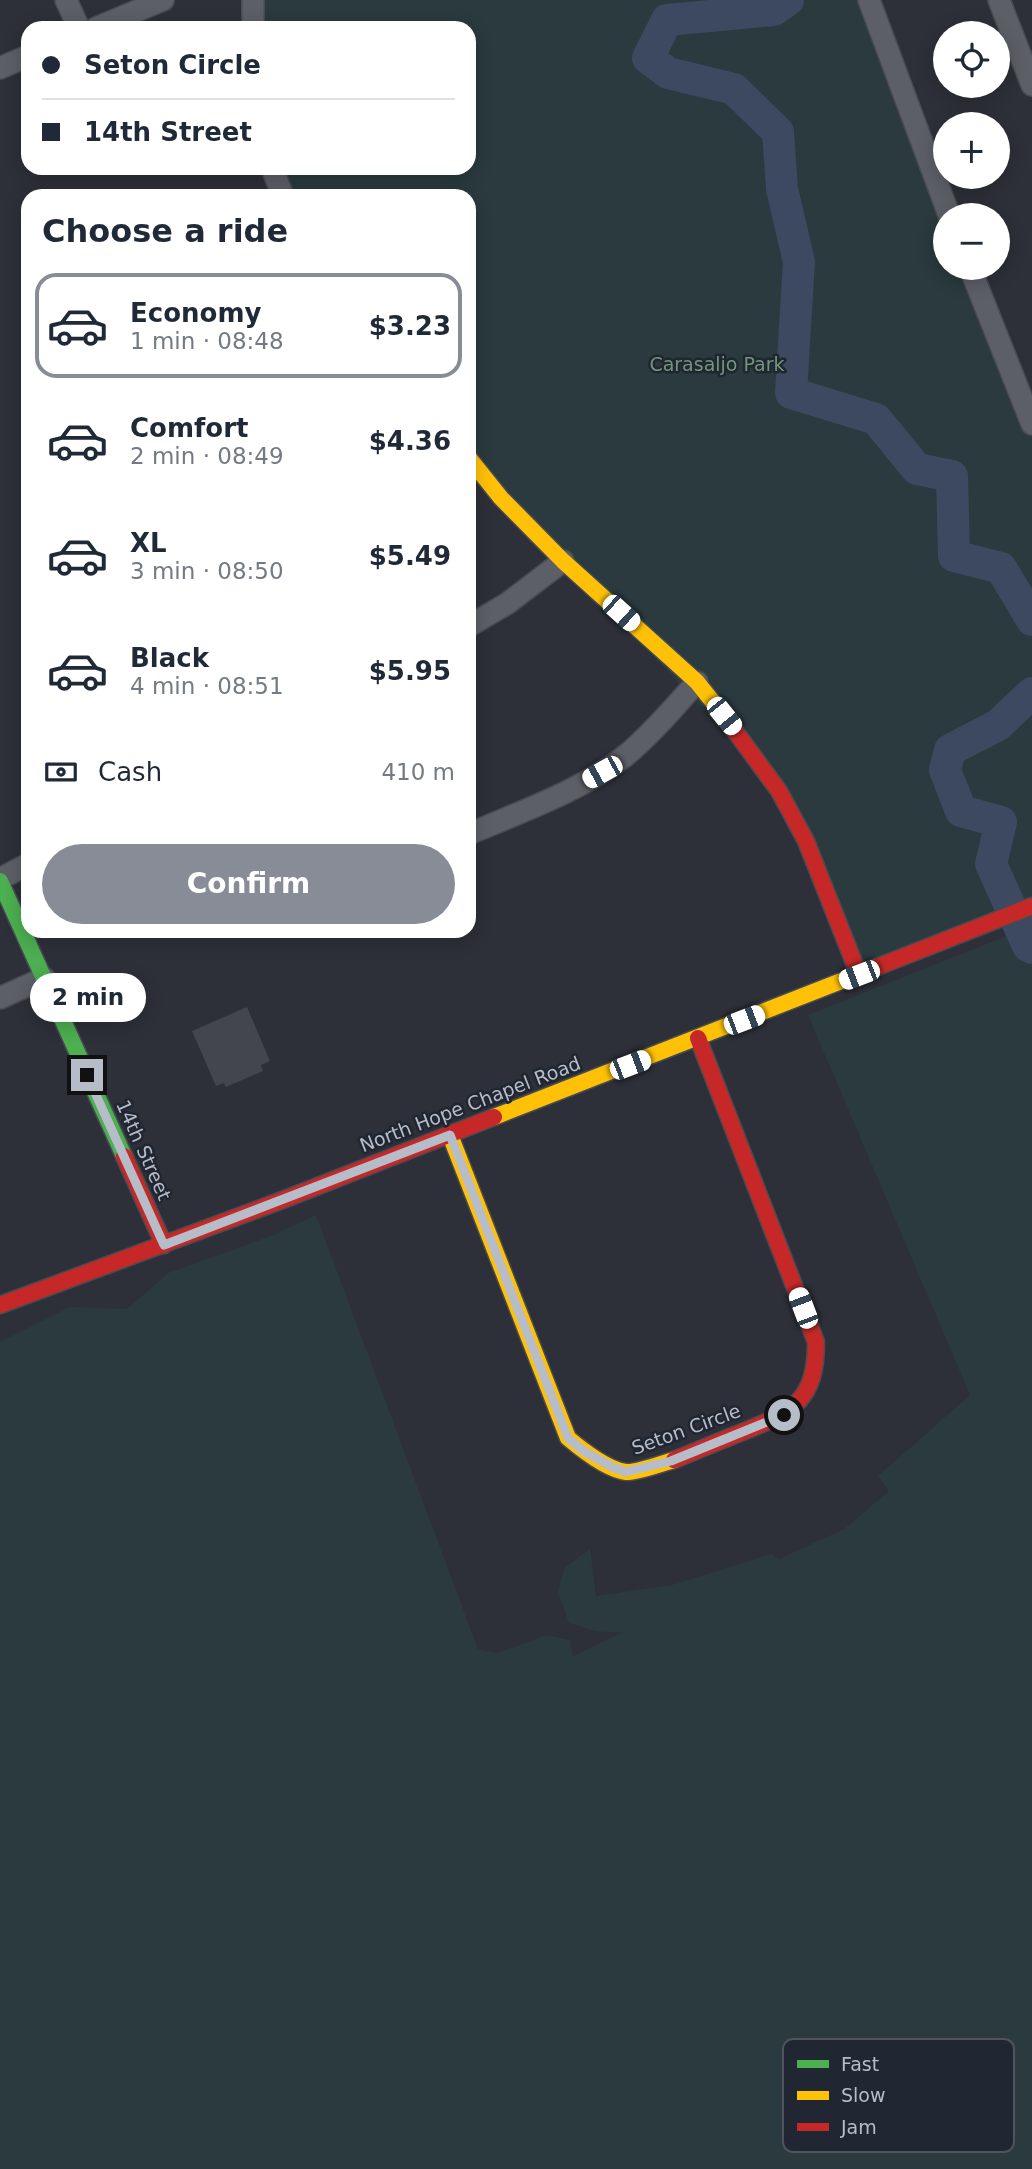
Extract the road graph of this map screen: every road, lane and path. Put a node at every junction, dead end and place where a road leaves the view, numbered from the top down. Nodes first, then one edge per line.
1 (66, 0) edge
2 (163, 0) edge
3 (253, 0) edge
4 (869, 0) edge
5 (999, 0) edge
6 (76, 21) edge
7 (113, 21) edge
8 (253, 21) edge
9 (21, 59) edge
10 (0, 68) edge
11 (1032, 85) edge
12 (945, 203) edge
13 (975, 280) edge
14 (1032, 424) edge
15 (476, 467) edge
16 (563, 561) junction
17 (476, 622) edge
18 (697, 682) junction
19 (476, 831) edge
20 (21, 868) edge
21 (0, 880) edge
22 (1029, 907) edge
23 (21, 927) edge
24 (26, 938) edge
25 (859, 975) junction
26 (44, 978) junction
27 (0, 998) edge
28 (698, 1038) junction
29 (450, 1135) junction
30 (164, 1245) junction
31 (0, 1305) edge

1 - 6 street
2 - 7 street
3 - 8 street
4 - 12 street
5 - 11 street
9 - 10 street
13 - 14 street
15 - 16 street
16 - 17 street
16 - 18 street
18 - 19 street
18 - 25 street
20 - 21 street
21 - 23 street, 14th Street
22 - 25 street, North Hope Chapel Road
24 - 26 street, 14th Street
25 - 28 street, North Hope Chapel Road
26 - 27 street
26 - 30 street, 14th Street
28 - 29 street, North Hope Chapel Road
28 - 29 street, Seton Circle
29 - 30 street, North Hope Chapel Road
30 - 31 street, North Hope Chapel Road

